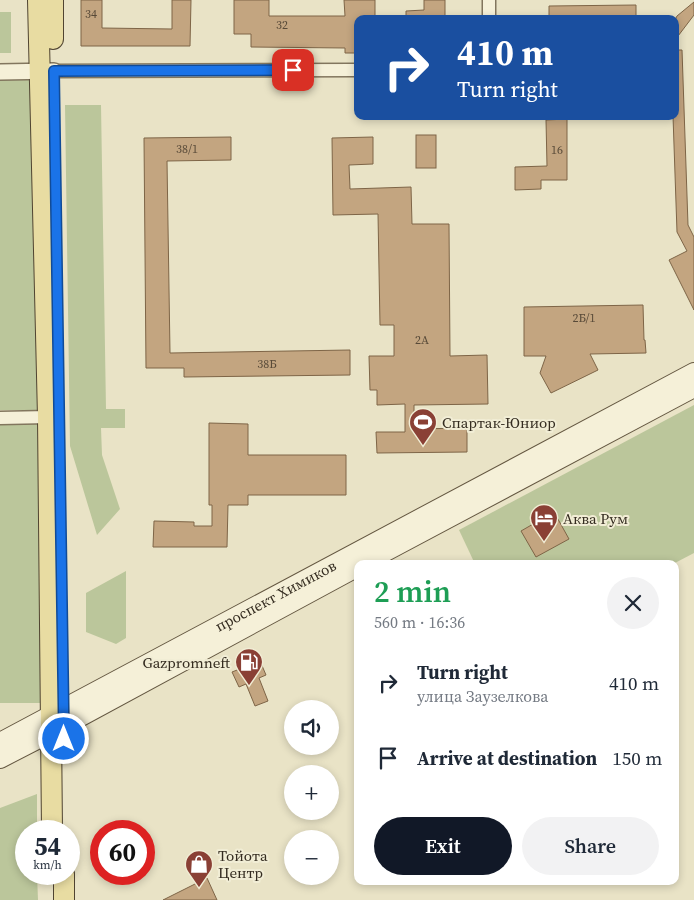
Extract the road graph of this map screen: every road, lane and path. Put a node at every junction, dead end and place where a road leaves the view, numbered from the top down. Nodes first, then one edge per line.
1 (38, 0) edge
2 (53, 0) edge
3 (489, 0) edge
4 (489, 15) edge
5 (354, 70) edge
6 (0, 72) edge
7 (47, 72) junction
8 (694, 372) edge
9 (694, 388) edge
10 (48, 417) junction
11 (0, 418) edge
12 (371, 560) edge
13 (354, 569) edge
14 (57, 721) junction
15 (0, 742) edge
16 (0, 759) edge
17 (52, 820) edge
18 (63, 820) edge
19 (51, 885) edge
20 (64, 885) edge
21 (51, 900) edge
22 (64, 900) edge

1 - 7 main road
2 - 7 main road
3 - 4 street
5 - 7 street
6 - 7 street
7 - 10 main road
7 - 14 main road
8 - 14 main road, проспект Химиков
9 - 12 main road
10 - 11 street
10 - 14 main road
13 - 14 main road, проспект Химиков
14 - 15 main road, проспект Химиков
14 - 16 main road
14 - 17 main road
14 - 18 main road
19 - 21 main road
20 - 22 main road

